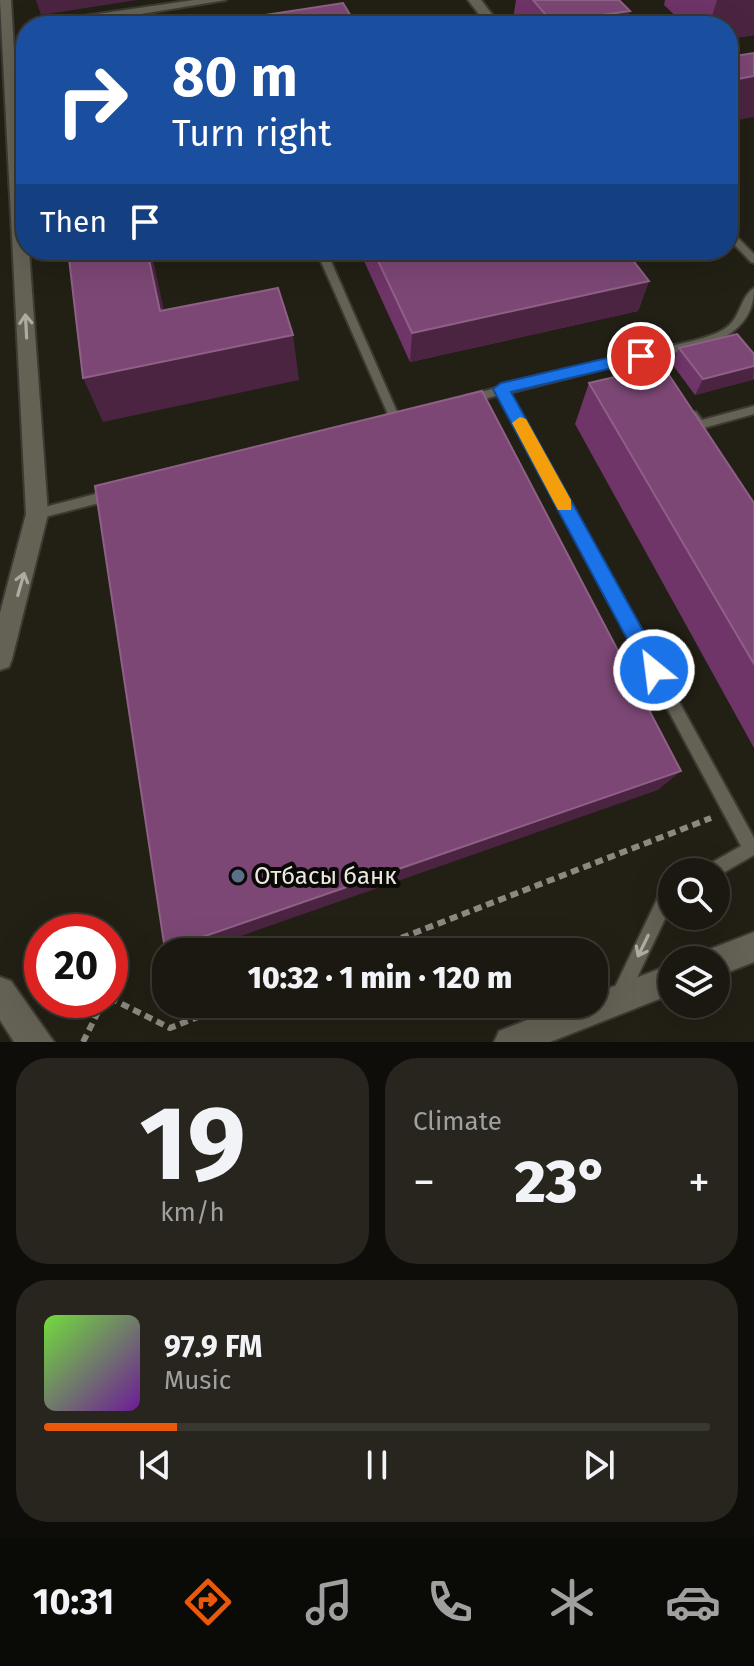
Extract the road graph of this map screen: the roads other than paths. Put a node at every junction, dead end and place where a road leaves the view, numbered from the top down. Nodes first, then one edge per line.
1 (5, 0) edge
2 (220, 0) edge
3 (474, 0) edge
4 (110, 16) edge
5 (487, 16) edge
6 (16, 30) edge
7 (7, 31) junction
8 (16, 122) edge
9 (738, 243) edge
10 (26, 260) edge
11 (325, 260) edge
12 (754, 260) edge
13 (754, 291) edge
14 (641, 356) junction
15 (501, 389) junction
16 (670, 390) edge
17 (456, 402) edge
18 (680, 402) edge
19 (753, 412) edge
20 (411, 416) edge
21 (396, 421) junction
22 (381, 425) edge
23 (127, 491) edge
24 (37, 514) junction
25 (0, 659) edge
26 (752, 847) edge
27 (730, 860) edge
28 (658, 916) edge
29 (754, 947) edge
30 (730, 956) edge
31 (658, 984) edge
32 (0, 992) edge
33 (618, 1000) junction
34 (38, 1042) edge
35 (510, 1042) edge

1 - 7 street
2 - 4 street
3 - 5 street
6 - 7 street
7 - 8 street
9 - 12 lane
24 -> 10 street
11 - 21 lane
13 - 14 lane
14 - 15 lane
14 - 16 lane
15 - 17 lane
15 - 26 lane
18 - 19 lane
20 - 21 lane
21 - 22 lane
23 - 24 lane
25 -> 24 street
26 - 27 lane
28 -> 33 lane
29 - 30 street
31 - 33 street
32 - 34 street
33 - 35 street

